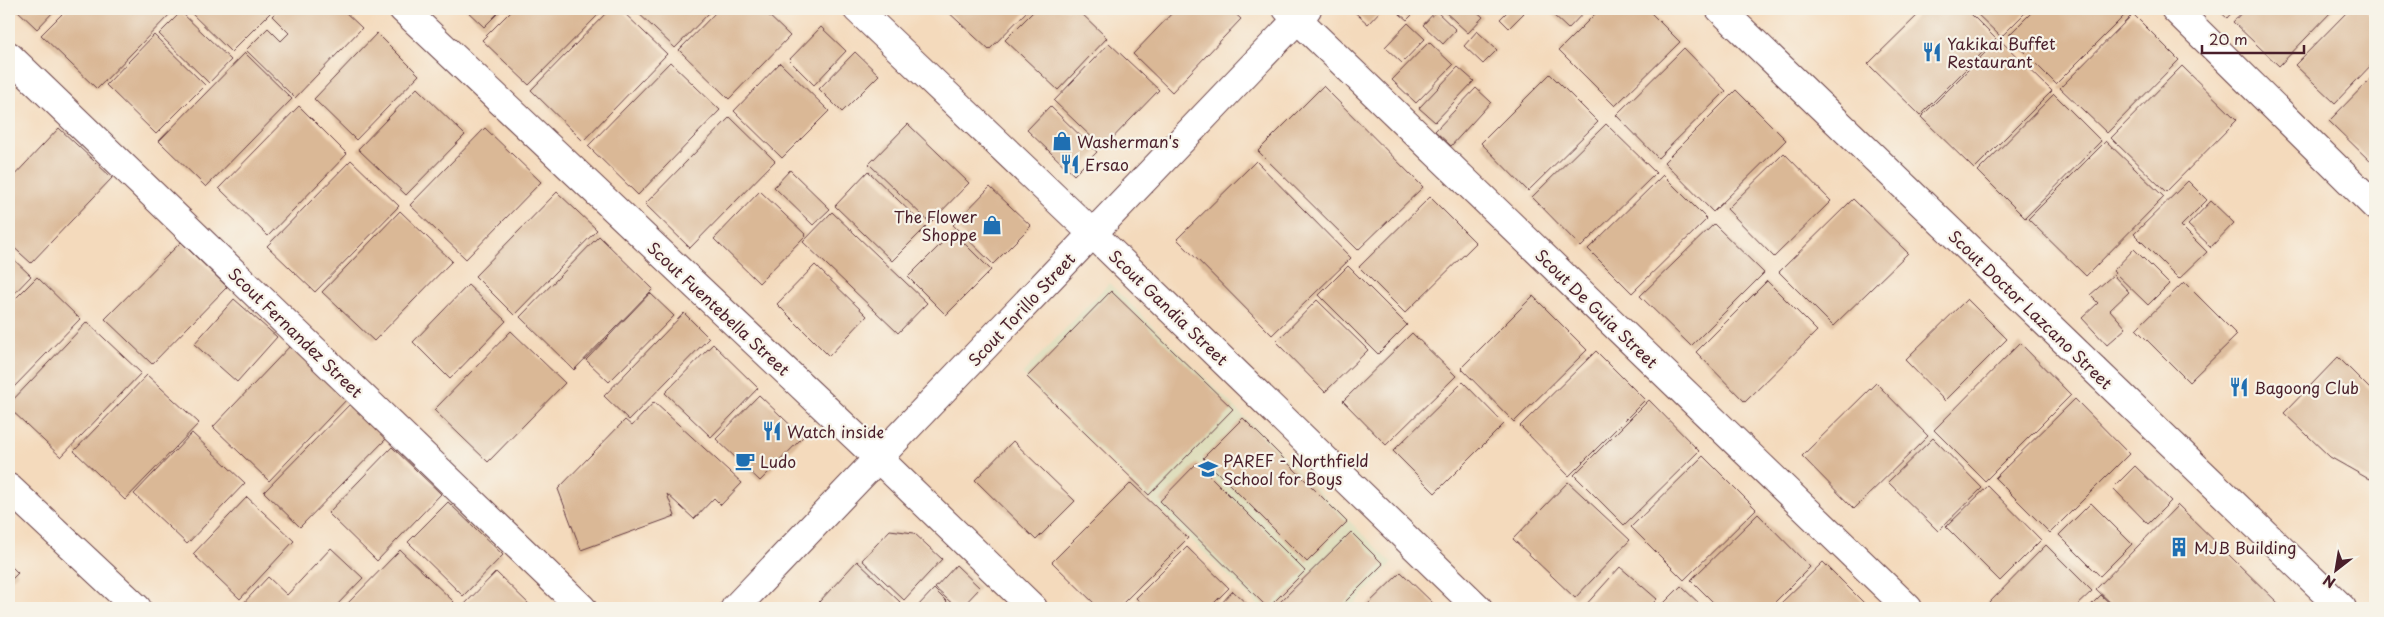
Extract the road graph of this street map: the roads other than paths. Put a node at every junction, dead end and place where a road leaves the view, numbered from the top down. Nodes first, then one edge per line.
1 (403, 9) edge
2 (857, 9) edge
3 (1720, 9) edge
4 (2175, 9) edge
5 (1297, 12) edge
6 (9, 56) edge
7 (2375, 206) edge
8 (1093, 234) junction
9 (879, 459) junction
10 (9, 488) edge
11 (137, 608) edge
12 (582, 608) edge
13 (735, 608) edge
14 (1033, 608) edge
15 (1478, 608) edge
16 (1908, 608) edge
17 (2342, 608) edge

1 - 9 street, Scout Fuentebella Street
2 - 8 street, Scout Gandia Street
3 - 17 street, Scout Doctor Lazcano Street
4 - 7 street
5 - 8 street, Scout Torillo Street
5 - 16 street, Scout De Guia Street
6 - 12 street, Scout Fernandez Street
8 - 9 street, Scout Torillo Street
8 - 15 street, Scout Gandia Street
9 - 13 street, Scout Torillo Street
9 - 14 street, Scout Fuentebella Street
10 - 11 street

